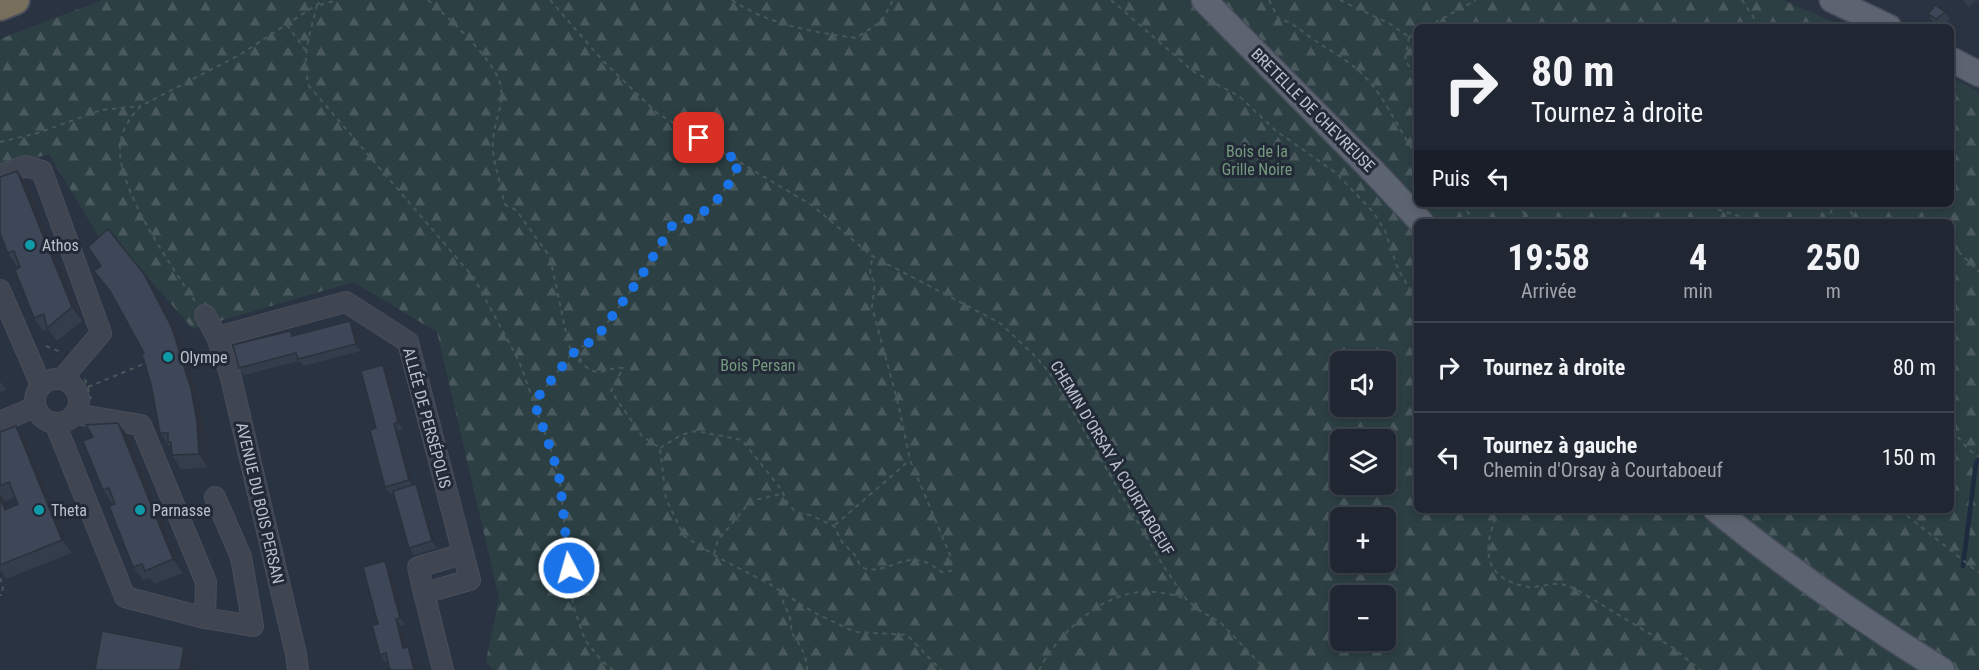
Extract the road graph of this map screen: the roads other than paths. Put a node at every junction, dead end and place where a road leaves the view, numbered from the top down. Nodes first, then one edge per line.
1 (15, 0) edge
2 (1204, 0) edge
3 (1832, 0) edge
4 (0, 6) edge
5 (1883, 24) edge
6 (1954, 61) edge
7 (1979, 74) edge
8 (0, 175) edge
9 (1417, 219) edge
10 (0, 290) edge
11 (205, 315) road end
12 (217, 337) junction
13 (62, 379) junction
14 (41, 385) junction
15 (35, 407) junction
16 (75, 414) junction
17 (0, 422) edge
18 (55, 423) junction
19 (215, 497) dead end
20 (1720, 513) edge
21 (463, 554) junction
22 (424, 593) junction
23 (205, 618) junction
24 (298, 670) edge
25 (443, 670) edge
26 (1942, 670) edge

1 - 4 highway
2 - 9 main road, BRETELLE DE CHEVREUSE
3 - 5 main road
6 - 7 main road
8 - 13 street
10 - 14 street
11 - 12 street, AVENUE DU BOIS PERSAN
12 - 21 street, ALLÉE DE PERSÉPOLIS
12 - 24 street, AVENUE DU BOIS PERSAN
13 - 14 street
13 - 16 street
14 - 15 street
15 - 17 street
15 - 18 street
16 - 18 street
16 - 23 street
18 - 23 street
19 - 23 street
20 - 26 main road
21 - 22 street
21 - 22 street, ALLÉE DE PERSÉPOLIS
22 - 25 street

